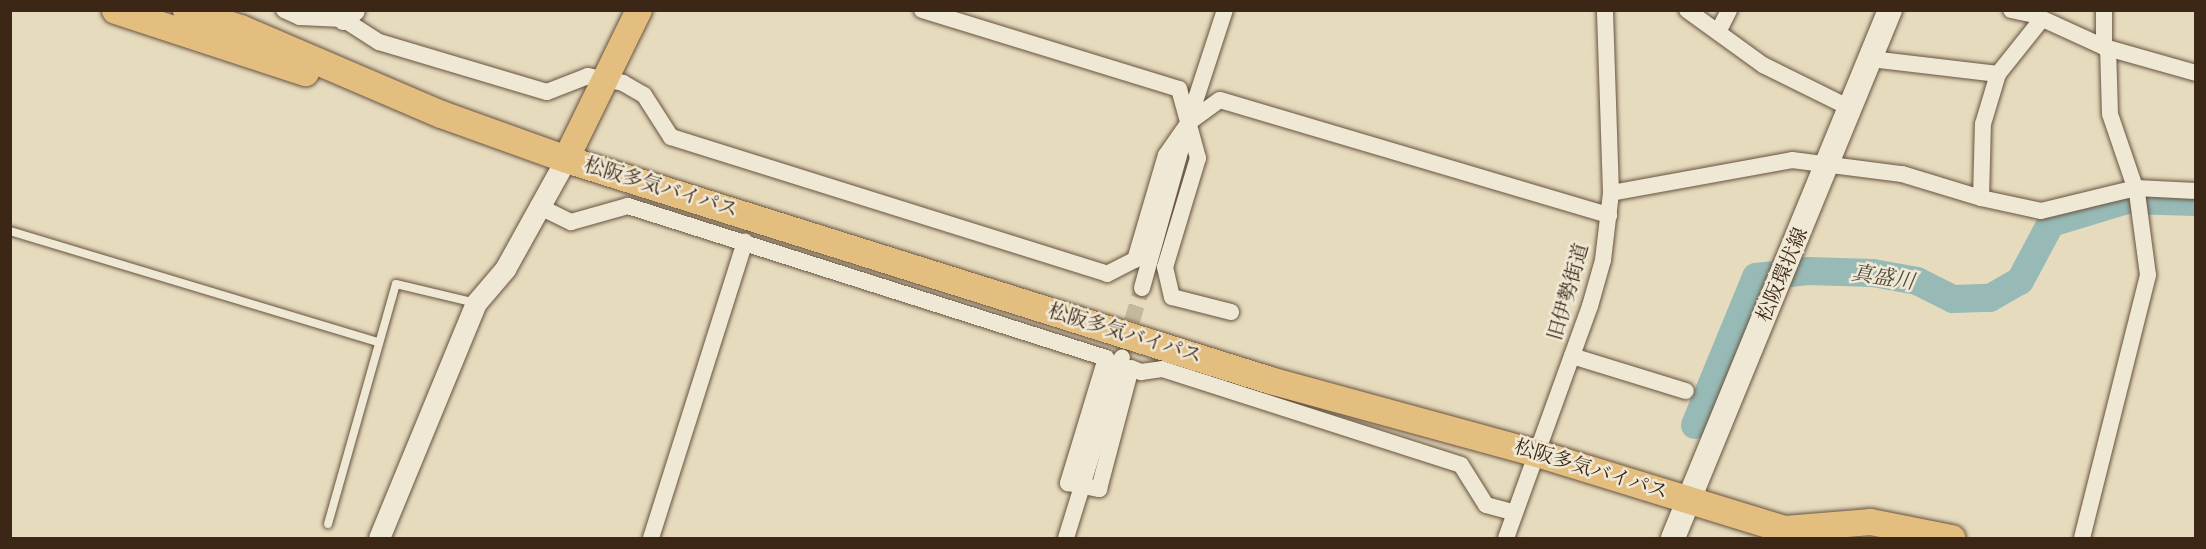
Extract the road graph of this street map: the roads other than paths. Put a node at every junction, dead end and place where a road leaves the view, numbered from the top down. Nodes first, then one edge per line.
1 (115, 10) edge
2 (186, 10) edge
3 (284, 10) edge
4 (639, 10) edge
5 (922, 10) edge
6 (1225, 10) edge
7 (1605, 10) edge
8 (1687, 10) edge
9 (1729, 10) edge
10 (1890, 10) edge
11 (2011, 10) edge
12 (2104, 10) edge
13 (349, 15) edge
14 (2042, 19) junction
15 (1718, 32) junction
16 (2106, 47) junction
17 (1872, 59) junction
18 (2196, 73) edge
19 (1998, 74) junction
20 (604, 77) junction
21 (1852, 109) junction
22 (441, 114) junction
23 (1188, 123) junction
24 (566, 159) junction
25 (1829, 166) junction
26 (2137, 190) junction
27 (2196, 191) edge
28 (1611, 193) junction
29 (1981, 198) junction
30 (538, 206) junction
31 (1609, 215) junction
32 (10, 231) edge
33 (745, 242) junction
34 (1142, 288) tunnel mouth
35 (476, 303) junction
36 (1231, 312) dead end
37 (378, 342) junction
38 (1572, 356) junction
39 (1122, 357) tunnel mouth
40 (1686, 391) dead end
41 (1537, 453) junction
42 (1082, 487) junction
43 (1689, 500) junction
44 (1515, 513) junction
45 (327, 524) dead end
46 (1785, 529) junction
47 (379, 538) edge
48 (651, 538) edge
49 (1066, 538) edge
50 (1506, 538) edge
51 (1673, 538) edge
52 (1814, 538) edge
53 (1952, 538) edge
54 (2082, 538) edge

1 - 22 highway, 松阪多気バイパス
2 - 22 highway, 松阪多気バイパス
3 - 13 street
4 - 20 main road
5 - 23 street
6 - 23 street
7 - 28 street, 旧伊勢街道
8 - 15 street
9 - 15 street
10 - 17 main road, 松阪環状線
11 - 14 street
12 - 16 street
13 - 20 street
14 - 16 street
14 - 19 street
15 - 21 street
16 - 18 street
16 - 26 street
17 - 19 street
17 - 21 main road, 松阪環状線
19 - 29 street
20 - 23 street
20 - 24 main road
21 - 25 main road, 松阪環状線
22 - 24 highway, 松阪多気バイパス
23 - 31 street
23 - 34 street
23 - 36 street
24 - 30 street
24 - 41 highway, 松阪多気バイパス
25 - 28 street
25 - 29 street
25 - 43 main road, 松阪環状線
26 - 27 street
26 - 29 street
26 - 54 street
28 - 31 street, 旧伊勢街道
30 - 33 street
30 - 35 street
31 - 38 street, 旧伊勢街道
32 - 37 lane
33 - 42 street
33 - 48 street
35 - 37 lane
35 - 47 street
37 - 45 lane
38 - 40 street
38 - 41 street, 旧伊勢街道
39 - 42 street
41 - 43 highway, 松阪多気バイパス
41 - 44 street, 旧伊勢街道
42 - 44 street
42 - 49 street
43 - 46 highway, 松阪多気バイパス
43 - 51 main road, 松阪環状線
44 - 50 street, 旧伊勢街道
46 - 52 highway, 松阪多気バイパス
46 - 53 main road

